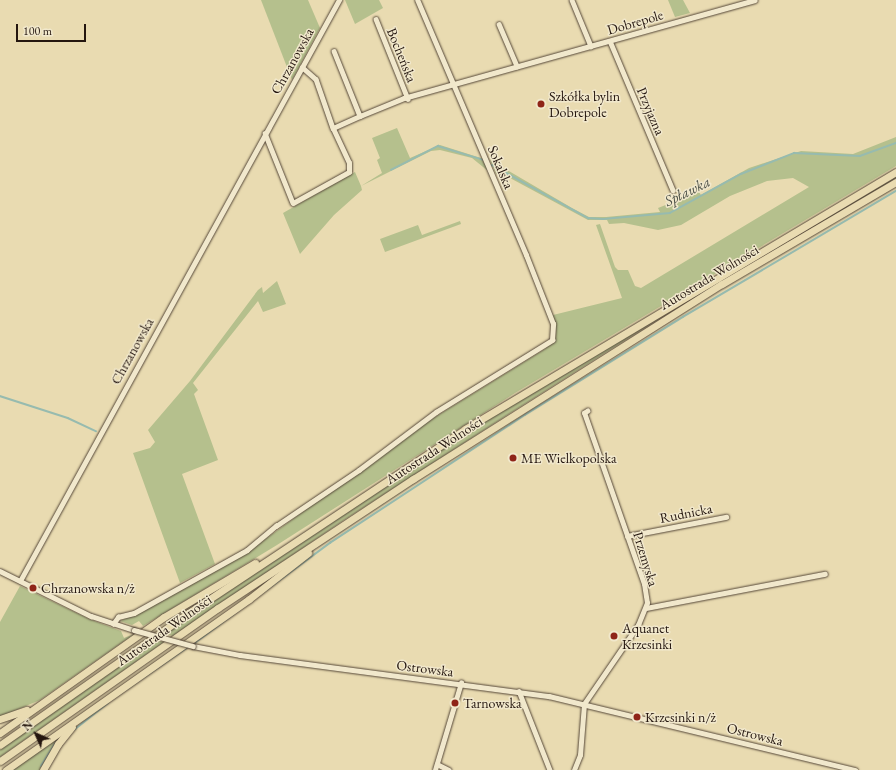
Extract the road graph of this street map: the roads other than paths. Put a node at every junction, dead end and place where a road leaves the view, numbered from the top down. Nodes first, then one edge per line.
1 (339, 0) edge
2 (417, 0) edge
3 (572, 0) edge
4 (755, 0) edge
5 (376, 19) dead end
6 (499, 24) dead end
7 (610, 40) junction
8 (591, 46) junction
9 (334, 51) dead end
10 (517, 66) junction
11 (302, 67) junction
12 (453, 84) junction
13 (408, 99) junction
14 (360, 116) junction
15 (334, 128) junction
16 (265, 133) junction
17 (896, 172) edge
18 (896, 182) edge
19 (672, 190) dead end
20 (587, 411) dead end
21 (726, 517) dead end
22 (346, 523) junction
23 (627, 536) junction
24 (280, 551) junction
25 (0, 571) edge
26 (825, 574) dead end
27 (20, 581) junction
28 (646, 608) junction
29 (112, 624) junction
30 (461, 683) junction
31 (519, 691) junction
32 (52, 694) junction
33 (584, 704) junction
34 (89, 711) junction
35 (0, 719) edge
36 (0, 733) edge
37 (0, 745) edge
38 (0, 761) edge
39 (437, 764) junction
40 (6, 770) edge
41 (43, 770) edge
42 (435, 770) edge
43 (449, 770) edge
44 (550, 770) edge
45 (574, 770) edge
46 (855, 770) edge

1 - 11 street, Chrzanowska
2 - 12 street, Sokalska
3 - 8 street, Dobrepole
4 - 7 street, Dobrepole
5 - 13 street, Bocheńska
6 - 10 street
7 - 8 street, Dobrepole
7 - 19 street, Przyjazna
8 - 10 street, Dobrepole
9 - 14 street
10 - 12 street, Dobrepole
11 - 15 street
11 - 16 street, Chrzanowska
12 - 13 street, Bocheńska
12 - 29 street, Sokalska
13 - 14 street, Bocheńska
14 - 15 street, Bocheńska
15 - 16 street
16 - 27 street, Chrzanowska
17 - 24 highway, Autostrada Wolności
18 - 22 highway, Autostrada Wolności
20 - 23 street, Przemyska
21 - 23 street, Rudnicka
22 - 34 highway
22 - 38 highway, Autostrada Wolności
23 - 28 street, Przemyska
24 - 32 highway
24 - 37 highway, Autostrada Wolności
25 - 27 street, Ostrowska
26 - 28 street
27 - 29 street, Ostrowska
28 - 33 street, Przemyska
29 - 30 street, Ostrowska, bridge
30 - 31 street, Ostrowska
30 - 39 street
31 - 33 street, Ostrowska
31 - 44 street
32 - 35 highway
32 - 36 highway
33 - 45 street
33 - 46 street, Ostrowska
34 - 40 highway
34 - 41 highway
39 - 42 street
39 - 43 street

